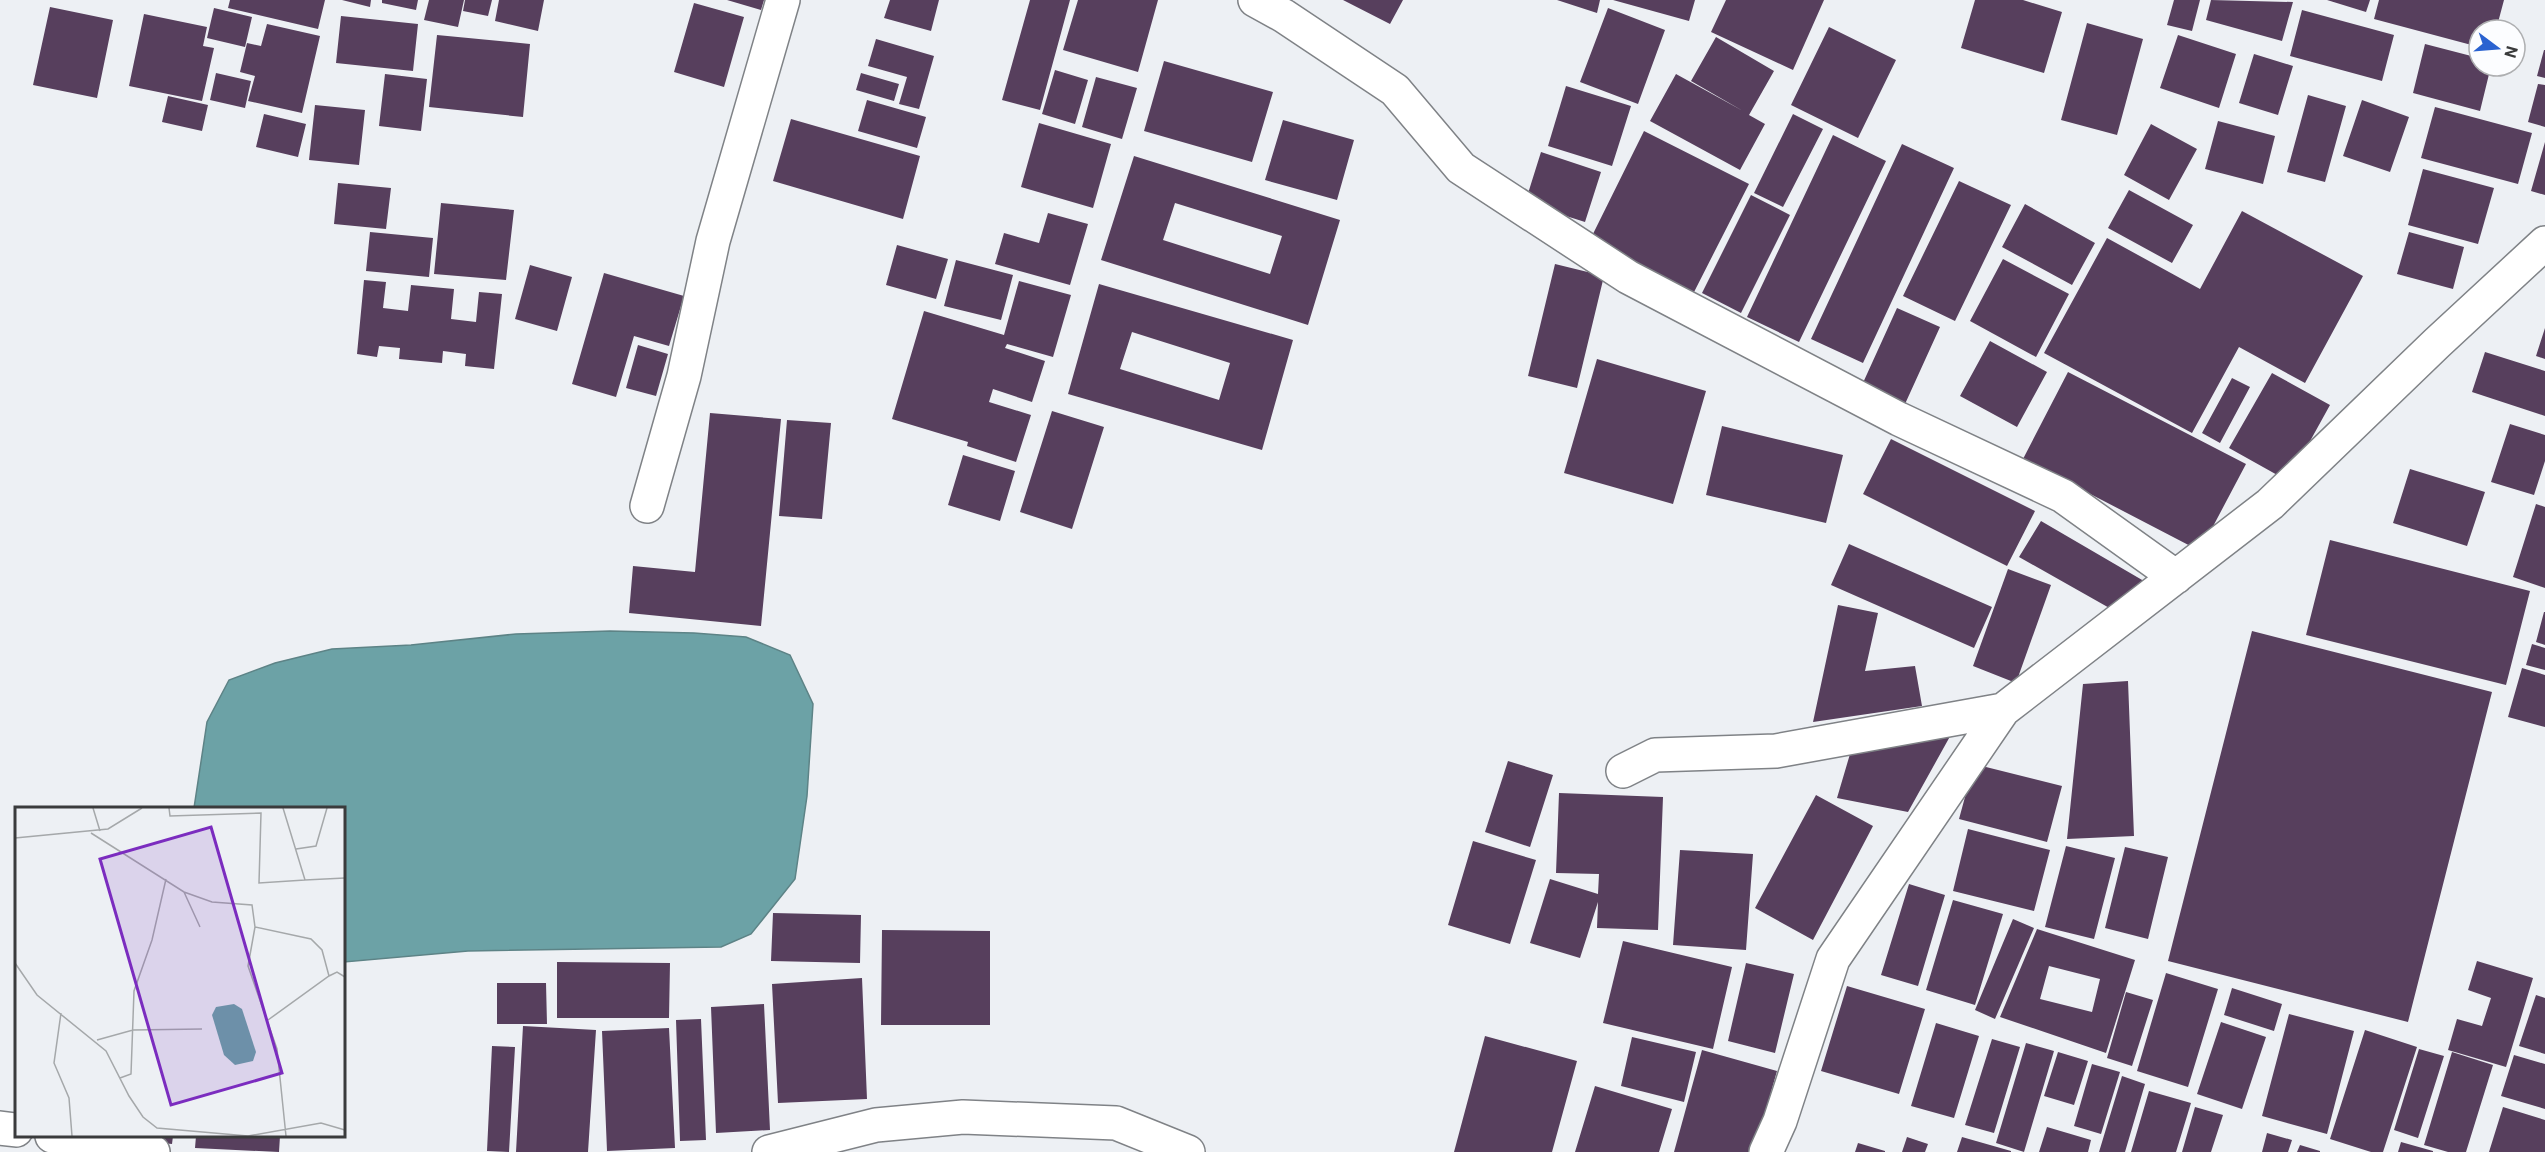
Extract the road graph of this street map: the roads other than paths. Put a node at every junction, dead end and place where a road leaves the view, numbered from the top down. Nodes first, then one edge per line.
1 (783, 0) edge
2 (1255, 0) edge
3 (2545, 243) edge
4 (647, 506) dead end
5 (2176, 577) junction
6 (2003, 710) junction
7 (1623, 771) dead end
8 (0, 1128) edge
9 (15, 1131) edge
10 (58, 1137) edge
11 (153, 1152) edge
12 (769, 1152) edge
13 (1188, 1152) edge
14 (1766, 1152) edge

1 - 4 street
2 - 5 street
3 - 5 street
5 - 6 street
6 - 7 street
6 - 14 street
8 - 9 street
10 - 11 street
12 - 13 street

